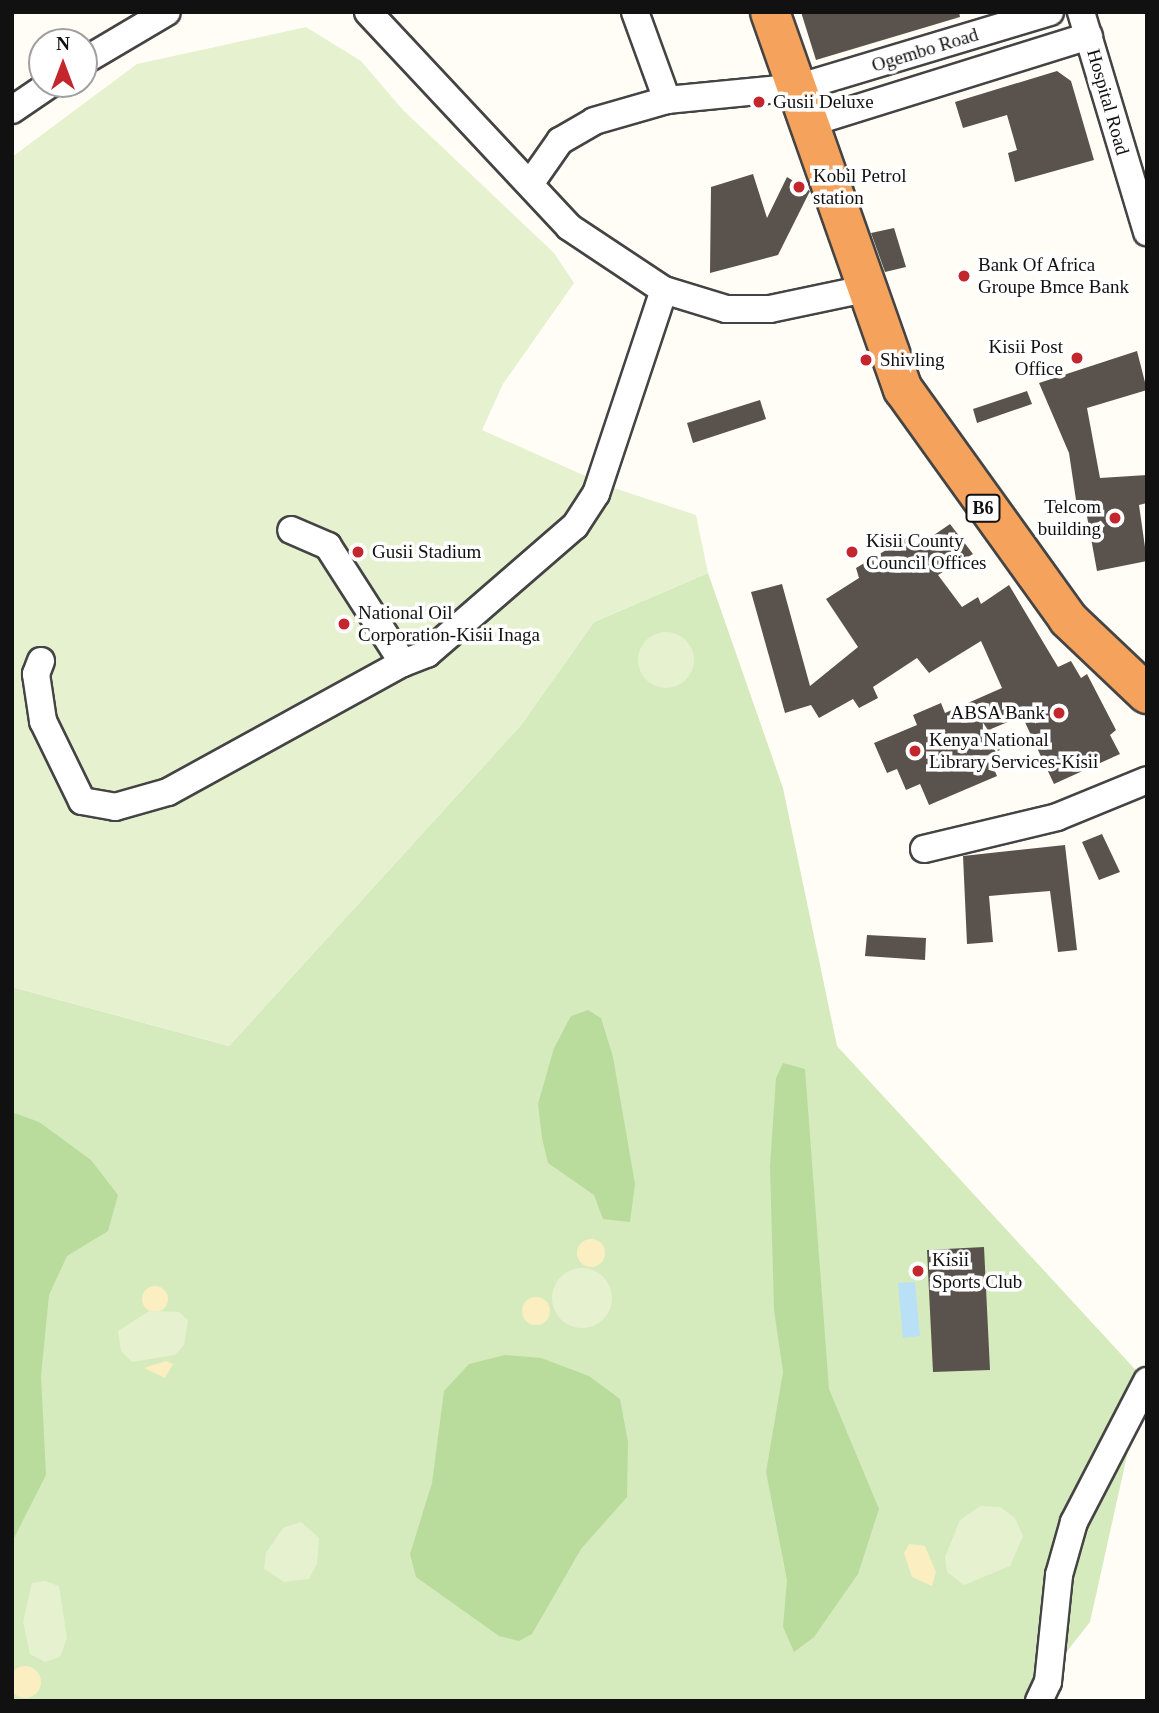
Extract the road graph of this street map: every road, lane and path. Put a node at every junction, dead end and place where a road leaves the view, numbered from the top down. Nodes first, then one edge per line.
1 (167, 12) edge
2 (368, 12) edge
3 (635, 12) edge
4 (770, 12) edge
5 (1050, 12) edge
6 (1085, 24) edge
7 (98, 53) edge
8 (784, 86) junction
9 (30, 98) edge
10 (667, 100) junction
11 (12, 110) edge
12 (813, 122) junction
13 (532, 181) junction
14 (1147, 232) edge
15 (870, 288) junction
16 (664, 290) junction
17 (291, 530) dead end
18 (41, 661) dead end
19 (403, 663) junction
20 (1140, 681) edge
21 (1147, 780) edge
22 (924, 849) dead end
23 (1147, 1381) edge
24 (1039, 1701) edge

1 - 7 street
2 - 13 street
3 - 10 street
4 - 8 highway, B6
5 - 8 street, Ogembo Road
6 - 12 street
6 - 14 street, Hospital Road
8 - 10 street, Ogembo Road
8 - 12 highway, B6
9 - 11 street
10 - 13 street, Ogembo Road
12 - 15 highway, B6
13 - 16 street
15 - 16 street
15 - 20 highway, B6
16 - 19 street
17 - 19 street
18 - 19 street
21 - 22 street
23 - 24 street

